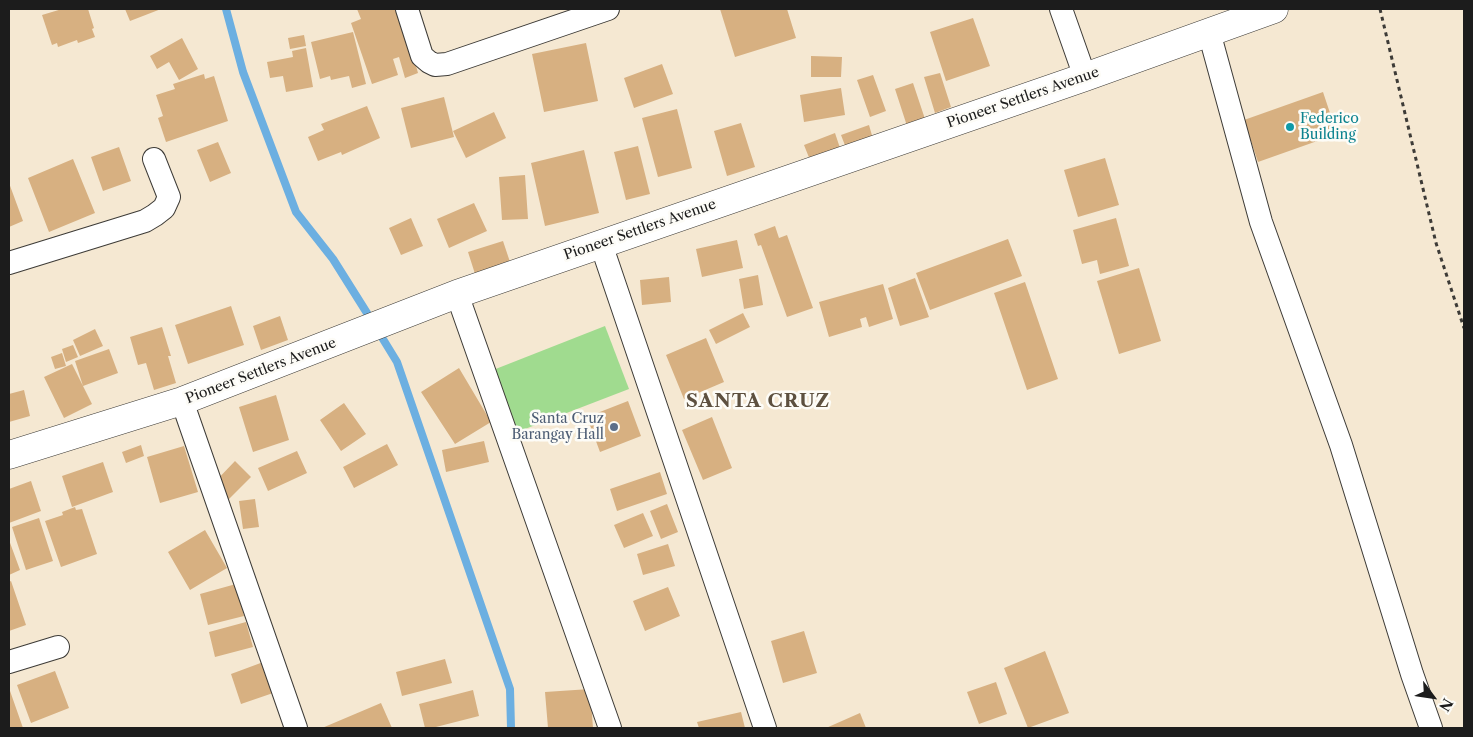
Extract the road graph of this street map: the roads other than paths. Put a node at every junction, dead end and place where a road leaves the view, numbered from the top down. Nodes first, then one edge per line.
1 (407, 9) edge
2 (608, 9) edge
3 (1061, 9) edge
4 (1274, 9) edge
5 (1209, 32) junction
6 (1084, 77) junction
7 (154, 159) dead end
8 (601, 244) junction
9 (9, 263) edge
10 (457, 294) junction
11 (182, 401) junction
12 (9, 455) edge
13 (58, 647) dead end
14 (9, 662) edge
15 (296, 728) edge
16 (610, 728) edge
17 (765, 728) edge
18 (1431, 728) edge

1 - 2 street
3 - 6 street
4 - 5 street, Pioneer Settlers Avenue
5 - 6 street, Pioneer Settlers Avenue
5 - 18 street
6 - 8 street, Pioneer Settlers Avenue
7 - 9 street
8 - 10 street, Pioneer Settlers Avenue
8 - 17 street
10 - 11 street, Pioneer Settlers Avenue
10 - 16 street
11 - 12 street, Pioneer Settlers Avenue
11 - 15 street
13 - 14 street

